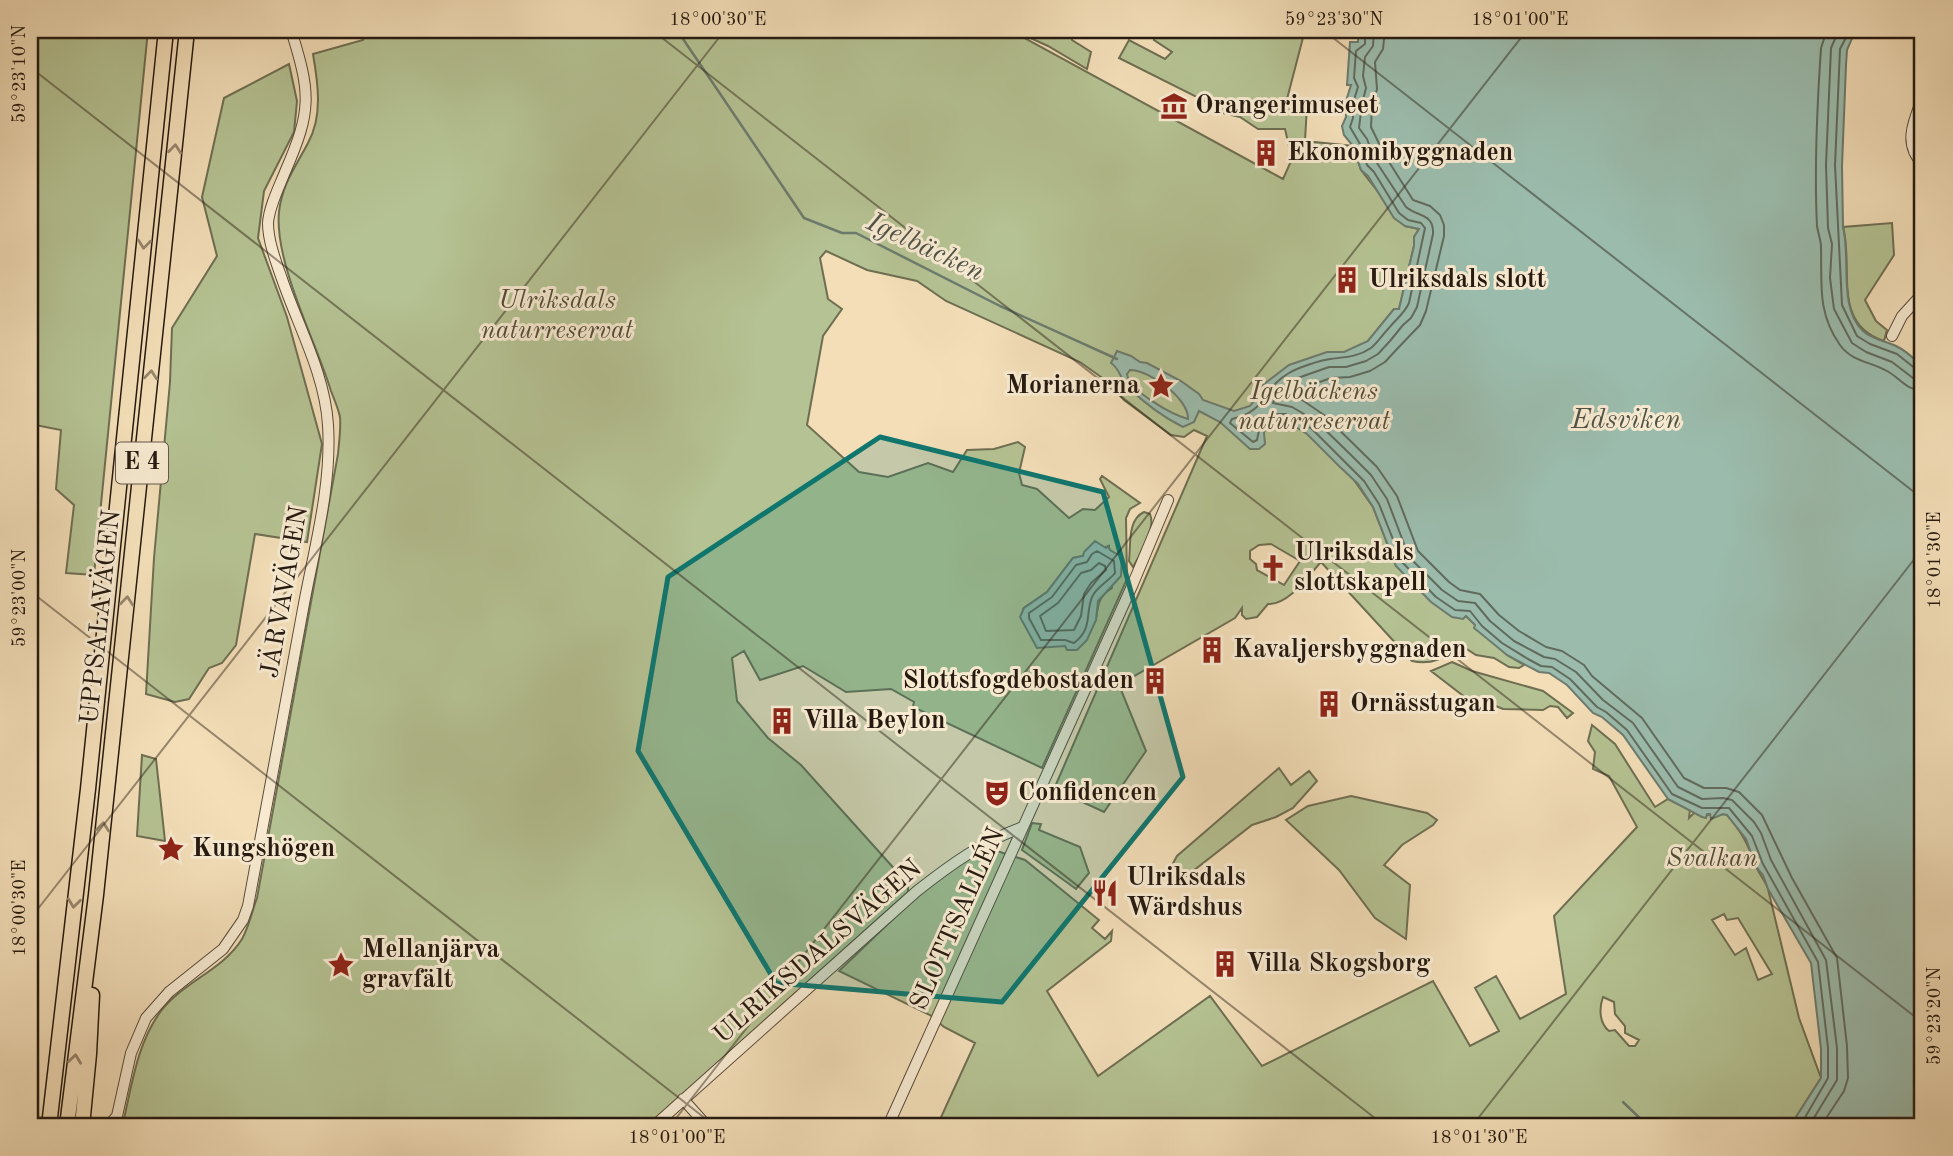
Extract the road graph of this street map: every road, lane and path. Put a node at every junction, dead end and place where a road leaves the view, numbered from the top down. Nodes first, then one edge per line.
1 (166, 30) edge
2 (187, 30) edge
3 (291, 30) edge
4 (1923, 97) edge
5 (1923, 164) edge
6 (1923, 293) edge
7 (1892, 336) dead end
8 (1168, 500) dead end
9 (1023, 827) junction
10 (96, 895) junction
11 (58, 1045) junction
12 (683, 1099) junction
13 (34, 1122) edge
14 (49, 1126) edge
15 (67, 1126) edge
16 (82, 1126) edge
17 (108, 1126) edge
18 (654, 1126) edge
19 (707, 1126) edge
20 (888, 1126) edge

1 -> 11 highway, UPPSALAVÄGEN / E 4
10 -> 2 highway, UPPSALAVÄGEN / E 4
3 - 17 street, JÄRVAVÄGEN
4 - 5 street
6 - 7 street
8 - 9 street, SLOTTSALLÉN
9 - 12 street, ULRIKSDALSVÄGEN
9 - 20 street, SLOTTSALLÉN
15 -> 10 highway, UPPSALAVÄGEN / E 4
10 - 16 highway, E 4
11 - 13 highway
11 - 14 highway, UPPSALAVÄGEN / E 4
12 - 18 street, ULRIKSDALSVÄGEN
12 - 19 street

